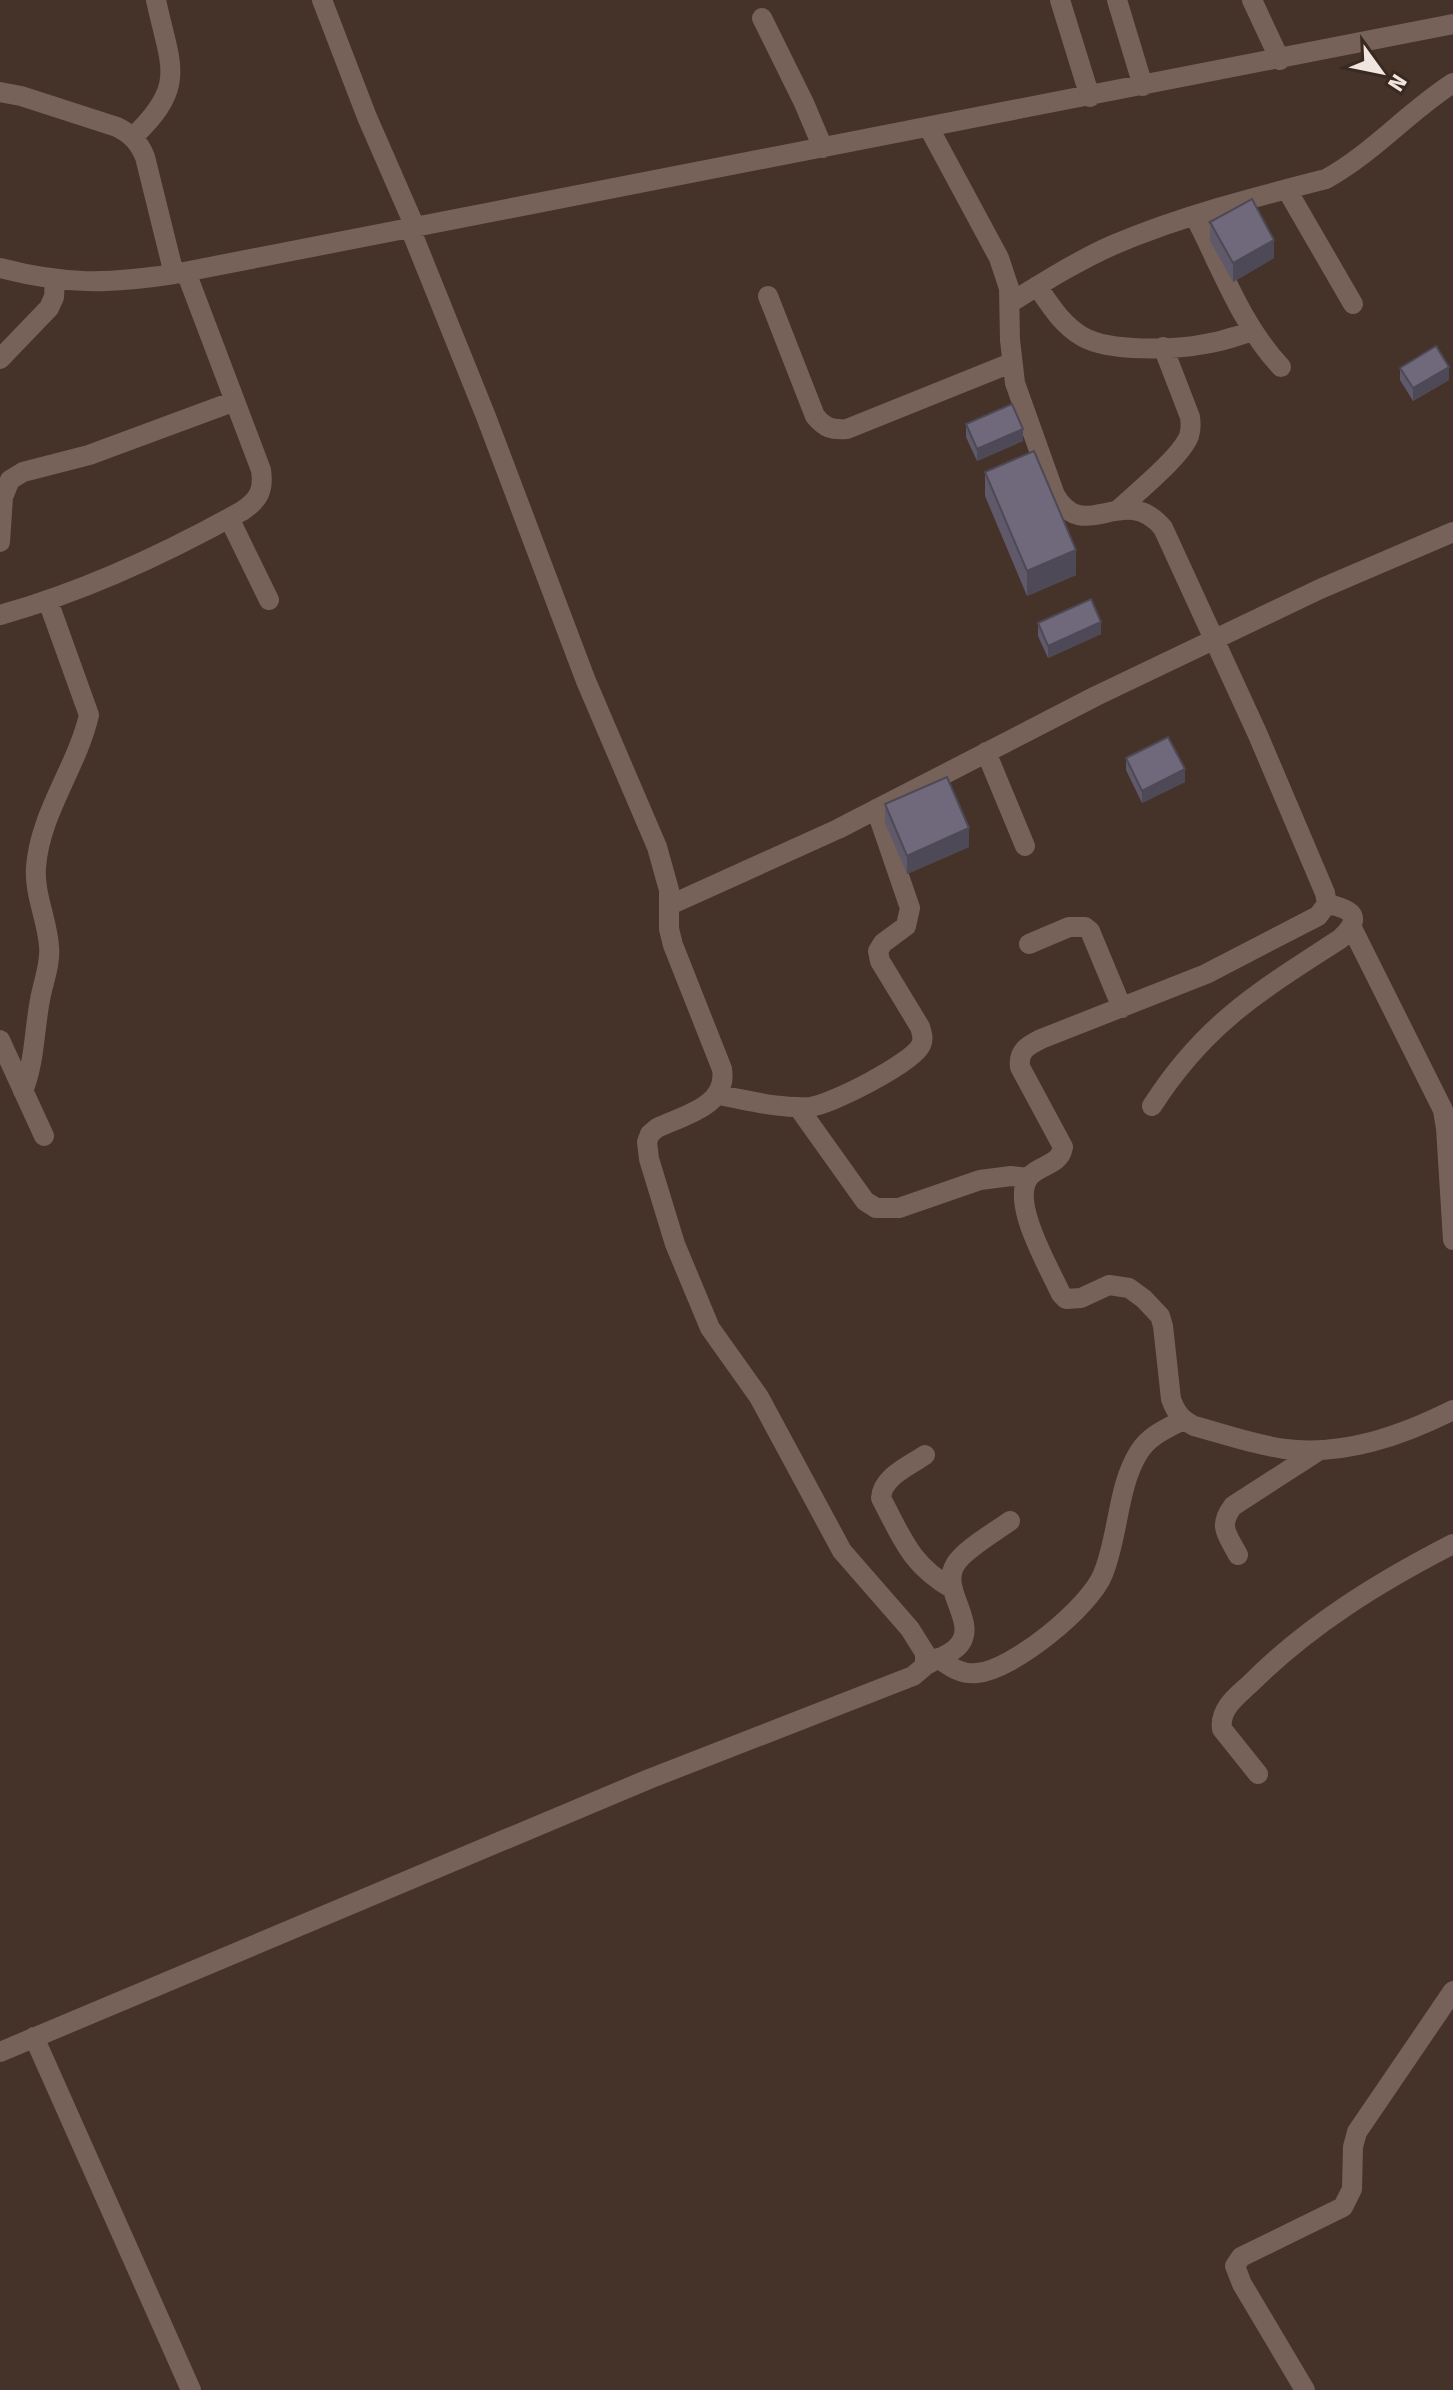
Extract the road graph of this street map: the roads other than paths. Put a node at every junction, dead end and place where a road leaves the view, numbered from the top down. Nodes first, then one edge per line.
1 (156, 0) edge
2 (322, 0) edge
3 (1060, 0) edge
4 (1117, 0) edge
5 (1252, 0) edge
6 (762, 18) dead end
7 (1453, 24) edge
8 (1280, 60) junction
9 (1453, 83) edge
10 (1143, 86) junction
11 (0, 92) edge
12 (1090, 97) junction
13 (929, 128) junction
14 (133, 137) junction
15 (823, 148) junction
16 (1287, 190) junction
17 (1195, 217) junction
18 (412, 227) junction
19 (0, 268) edge
20 (180, 273) junction
21 (55, 280) junction
22 (1037, 286) junction
23 (768, 296) dead end
24 (1010, 303) junction
25 (1353, 304) dead end
26 (1253, 331) junction
27 (1163, 347) junction
28 (0, 359) edge
29 (1011, 363) junction
30 (1281, 367) dead end
31 (235, 401) junction
32 (1118, 510) junction
33 (229, 518) junction
34 (1453, 532) edge
35 (0, 542) edge
36 (269, 600) dead end
37 (48, 601) junction
38 (0, 615) edge
39 (1214, 640) junction
40 (986, 752) junction
41 (876, 809) junction
42 (1025, 846) dead end
43 (1327, 904) junction
44 (670, 905) junction
45 (1352, 928) junction
46 (1029, 944) dead end
47 (1122, 1008) junction
48 (0, 1040) edge
49 (23, 1091) junction
50 (718, 1095) junction
51 (1152, 1106) dead end
52 (798, 1107) junction
53 (44, 1136) dead end
54 (1028, 1178) junction
55 (1453, 1240) edge
56 (1453, 1410) edge
57 (1183, 1420) junction
58 (1318, 1451) junction
59 (925, 1455) dead end
60 (1010, 1521) dead end
61 (1453, 1544) edge
62 (1238, 1555) dead end
63 (953, 1589) junction
64 (932, 1662) junction
65 (1258, 1774) dead end
66 (1453, 1991) edge
67 (34, 2037) junction
68 (0, 2052) edge
69 (191, 2390) edge
70 (1305, 2390) edge

1 - 14 street
2 - 18 street
3 - 12 street
4 - 10 street
5 - 8 street
6 - 15 street
7 - 8 street
8 - 10 street
9 - 16 street
10 - 12 street
11 - 14 street
12 - 13 street
13 - 15 street
13 - 24 street
14 - 20 street
15 - 18 street
16 - 17 street
16 - 25 street
17 - 22 street
17 - 26 street
18 - 20 street
18 - 44 street
19 - 21 street
20 - 21 street
20 - 31 street
21 - 28 street
22 - 24 street
22 - 27 street
23 - 29 street
24 - 29 street
26 - 27 street
26 - 30 street
27 - 32 street
29 - 32 street
31 - 33 street
31 - 35 street
32 - 39 street
33 - 36 street
33 - 37 street
34 - 39 street
37 - 38 street
37 - 49 street
39 - 40 street
39 - 43 street
40 - 41 street
40 - 42 street
41 - 44 street
41 - 52 street
43 - 45 street
43 - 47 street
44 - 50 street
45 - 51 street
45 - 55 street
46 - 47 street
47 - 54 street
48 - 49 street
49 - 53 street
50 - 52 street
50 - 64 street
52 - 54 street
54 - 57 street
56 - 58 street
57 - 58 street
57 - 64 street
58 - 62 street
59 - 63 street
60 - 63 street
61 - 65 street
63 - 64 street
64 - 67 street
66 - 70 street
67 - 68 street
67 - 69 street

